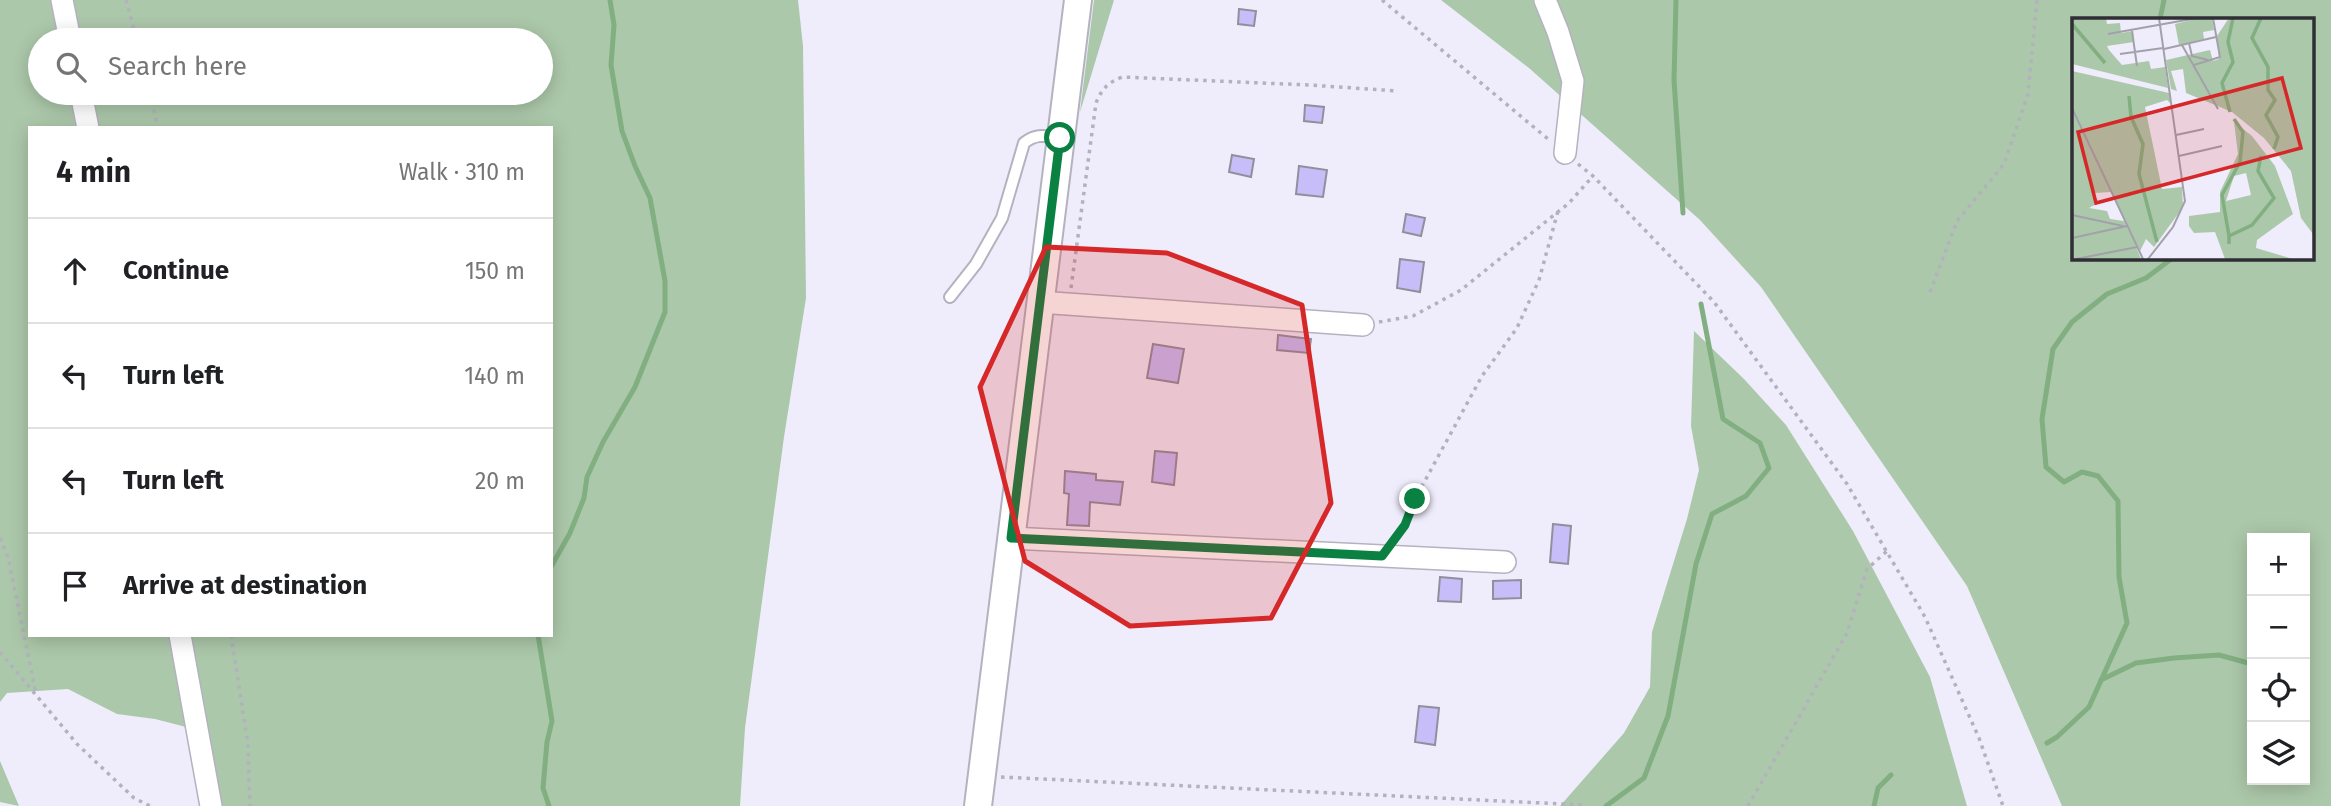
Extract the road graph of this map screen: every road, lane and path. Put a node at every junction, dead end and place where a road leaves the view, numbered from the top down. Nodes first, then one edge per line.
1 (62, 0) edge
2 (127, 0) edge
3 (1077, 0) edge
4 (1382, 0) edge
5 (1545, 0) edge
6 (2037, 0) edge
7 (68, 28) edge
8 (133, 28) edge
9 (1398, 91) dead end
10 (83, 105) edge
11 (153, 105) edge
12 (88, 126) edge
13 (158, 126) edge
14 (1060, 138) junction
15 (1565, 153) junction
16 (1593, 176) junction
17 (1558, 211) junction
18 (1930, 292) dead end
19 (950, 297) dead end
20 (1039, 302) junction
21 (1069, 304) junction
22 (1363, 325) joint
23 (0, 538) edge
24 (1011, 538) junction
25 (1887, 551) junction
26 (1382, 556) junction
27 (1505, 562) dead end
28 (180, 637) edge
29 (231, 637) edge
30 (0, 652) edge
31 (37, 696) junction
32 (982, 776) junction
33 (150, 806) edge
34 (211, 806) edge
35 (250, 806) edge
36 (978, 806) edge
37 (1584, 806) edge
38 (1748, 806) edge
39 (2003, 806) edge

1 - 7 street
2 - 8 path
3 - 14 street
4 - 15 path
5 - 15 street
6 - 18 path
9 - 21 path
10 - 12 street
11 - 13 path
14 - 19 lane
14 - 20 street
15 - 16 path
16 - 17 path
16 - 25 path
17 - 22 path
17 - 26 path
20 - 21 street
20 - 24 street
21 - 22 street
23 - 31 path
24 - 26 street
24 - 32 street
25 - 38 path
25 - 39 path
26 - 27 street
28 - 34 street
29 - 35 path
30 - 31 path
31 - 33 path
32 - 36 street
32 - 37 path

